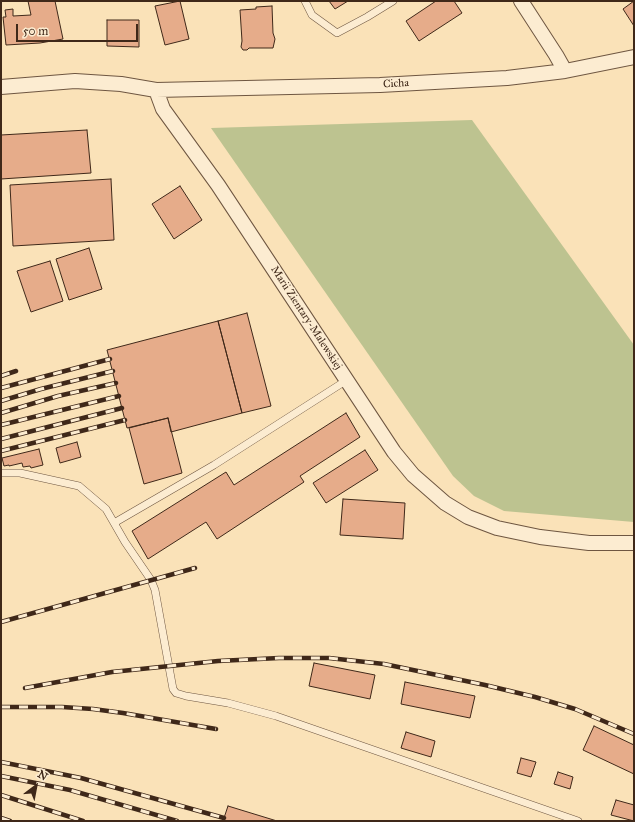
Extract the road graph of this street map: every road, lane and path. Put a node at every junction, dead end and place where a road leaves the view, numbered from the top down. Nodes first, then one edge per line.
1 (305, 1) edge
2 (393, 1) edge
3 (521, 1) edge
4 (634, 57) edge
5 (565, 71) junction
6 (1, 86) edge
7 (156, 90) junction
8 (347, 380) junction
9 (1, 473) edge
10 (114, 523) junction
11 (634, 543) edge
12 (578, 821) edge

1 - 2 lane
3 - 5 street
4 - 5 street, Cicha
5 - 7 street, Cicha
6 - 7 street
7 - 8 street, Marii Zientary-Malewskiej
8 - 10 lane
8 - 11 street, Marii Zientary-Malewskiej
9 - 10 lane
10 - 12 lane

